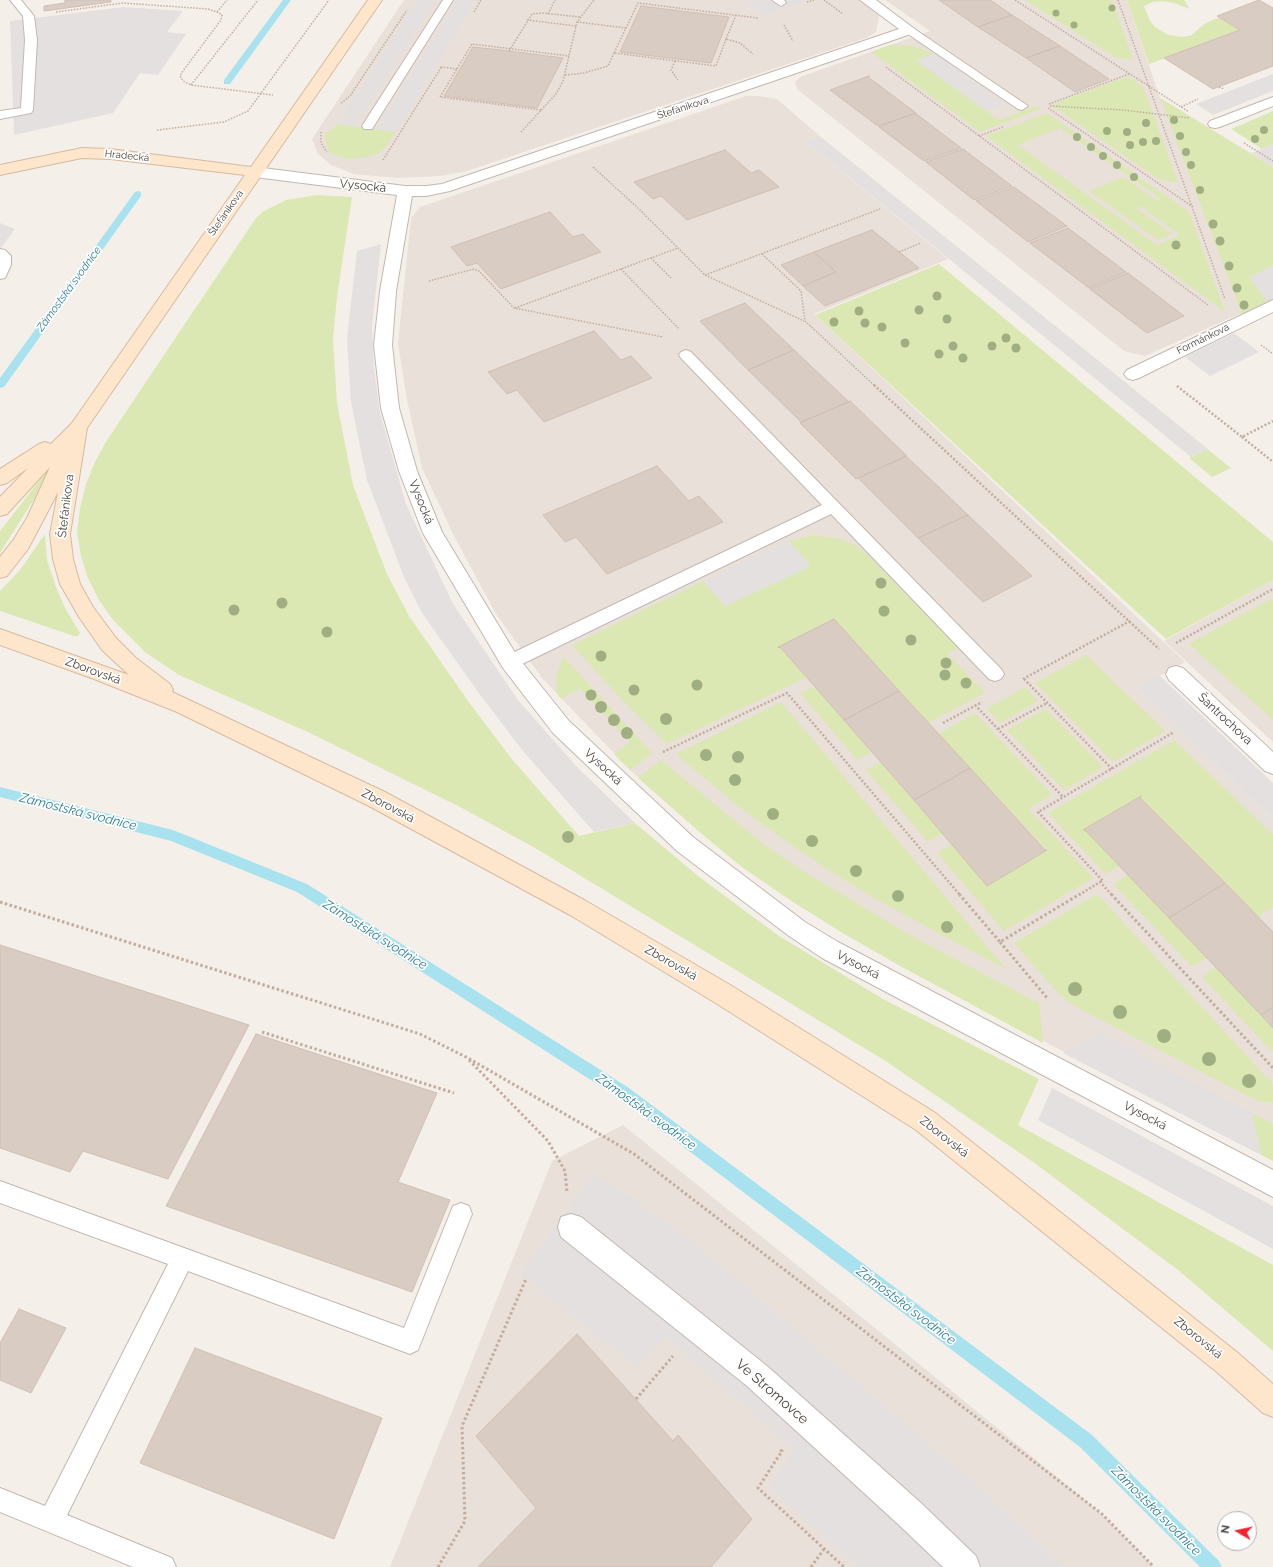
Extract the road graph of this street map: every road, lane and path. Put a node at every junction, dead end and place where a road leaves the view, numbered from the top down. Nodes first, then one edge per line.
1 (15, 0) edge
2 (227, 0) edge
3 (258, 0) edge
4 (329, 0) edge
5 (375, 0) edge
6 (448, 0) edge
7 (481, 0) edge
8 (555, 0) edge
9 (594, 0) edge
10 (814, 0) edge
11 (867, 0) edge
12 (1015, 0) edge
13 (1118, 0) edge
14 (800, 4) dead end
15 (217, 12) junction
16 (473, 13) dead end
17 (548, 14) junction
18 (736, 15) junction
19 (28, 16) junction
20 (580, 18) junction
21 (758, 18) dead end
22 (527, 20) junction
23 (577, 22) junction
24 (783, 23) dead end
25 (576, 26) junction
26 (626, 28) junction
27 (909, 30) junction
28 (726, 39) junction
29 (796, 45) dead end
30 (510, 49) junction
31 (509, 51) dead end
32 (614, 53) junction
33 (569, 56) junction
34 (757, 58) dead end
35 (445, 60) dead end
36 (675, 61) junction
37 (884, 66) dead end
38 (441, 67) junction
39 (457, 69) junction
40 (1129, 74) junction
41 (565, 75) junction
42 (681, 83) dead end
43 (191, 85) junction
44 (1149, 87) junction
45 (1219, 87) dead end
46 (1224, 90) dead end
47 (261, 94) junction
48 (1198, 99) dead end
49 (1273, 101) edge
50 (1022, 106) dead end
51 (1045, 106) junction
52 (1180, 107) dead end
53 (541, 110) junction
54 (1159, 113) junction
55 (0, 115) edge
56 (1195, 118) dead end
57 (1215, 124) dead end
58 (368, 126) dead end
59 (152, 131) dead end
60 (519, 134) dead end
61 (382, 162) dead end
62 (590, 165) dead end
63 (0, 170) edge
64 (255, 172) junction
65 (405, 191) junction
66 (1193, 207) junction
67 (880, 209) dead end
68 (921, 243) dead end
69 (678, 248) junction
70 (899, 252) dead end
71 (0, 253) edge
72 (762, 254) junction
73 (651, 258) junction
74 (621, 269) junction
75 (0, 275) edge
76 (705, 275) junction
77 (671, 278) dead end
78 (429, 281) dead end
79 (1273, 305) edge
80 (514, 308) junction
81 (1214, 309) dead end
82 (664, 313) dead end
83 (805, 321) junction
84 (1234, 324) junction
85 (669, 338) dead end
86 (686, 355) dead end
87 (1133, 374) dead end
88 (1176, 385) dead end
89 (1273, 421) edge
90 (78, 427) junction
91 (1242, 437) junction
92 (1273, 462) edge
93 (0, 478) edge
94 (834, 507) junction
95 (0, 509) edge
96 (0, 571) edge
97 (1272, 590) edge
98 (1130, 621) junction
99 (0, 637) edge
100 (1172, 645) dead end
101 (1162, 651) dead end
102 (510, 662) junction
103 (995, 674) dead end
104 (1176, 674) dead end
105 (1023, 679) junction
106 (1016, 683) dead end
107 (982, 701) dead end
108 (1047, 703) junction
109 (976, 705) junction
110 (184, 706) junction
111 (943, 723) dead end
112 (998, 729) junction
113 (1174, 732) dead end
114 (664, 752) dead end
115 (1273, 765) edge
116 (1112, 769) junction
117 (1063, 797) junction
118 (1100, 882) junction
119 (0, 902) edge
120 (1000, 942) junction
121 (1048, 999) dead end
122 (262, 1032) dead end
123 (466, 1057) junction
124 (1273, 1068) edge
125 (454, 1093) dead end
126 (1273, 1184) edge
127 (0, 1192) edge
128 (461, 1214) dead end
129 (571, 1227) joint
130 (183, 1258) junction
131 (526, 1279) dead end
132 (680, 1360) dead end
133 (636, 1399) dead end
134 (1273, 1403) edge
135 (776, 1446) dead end
136 (0, 1500) edge
137 (51, 1521) junction
138 (824, 1549) junction
139 (163, 1567) edge
140 (438, 1567) edge
141 (811, 1567) edge
142 (844, 1567) edge
143 (965, 1567) edge
144 (1154, 1567) edge

1 - 19 lane
2 - 15 path
3 - 43 path
4 - 47 path
5 - 64 street, Štefánikova
6 - 58 lane
7 - 16 path
8 - 17 path
9 - 20 path
10 - 14 path
11 - 27 street
12 - 40 path
13 - 44 path
15 - 19 path
15 - 43 path
17 - 20 path
17 - 22 path
18 - 21 path
18 - 26 path
18 - 28 path
19 - 55 lane
20 - 23 path
22 - 25 path
22 - 30 path
23 - 25 path
23 - 26 path
24 - 29 path
25 - 33 path
26 - 32 path
27 - 50 lane
27 - 65 street, Štefánikova
28 - 34 path
28 - 36 path
30 - 31 path
30 - 33 path
30 - 39 path
32 - 36 path
32 - 41 path
33 - 41 path
35 - 38 path
36 - 42 path
37 - 81 path
38 - 39 path
38 - 61 path
39 - 53 path
40 - 44 path
40 - 51 path
41 - 53 path
43 - 47 path
44 - 54 path
45 - 46 path
47 - 59 path
48 - 52 path
49 - 57 street
51 - 54 path
51 - 66 path
53 - 60 path
54 - 56 path
54 - 66 path
62 - 69 path
63 - 64 street, Hradecká
64 - 65 street, Vysocká
64 - 90 street, Štefánikova
65 - 102 street, Vysocká
66 - 84 path
67 - 72 path
68 - 70 path
69 - 73 path
69 - 76 path
71 - 75 lane
72 - 76 path
72 - 83 path
73 - 74 path
73 - 77 path
74 - 80 path
74 - 82 path
76 - 83 path
78 - 80 path
79 - 84 street, Formánkova
80 - 85 path
83 - 98 path
84 - 87 street, Formánkova
86 - 94 lane
88 - 91 path
89 - 91 path
90 - 93 street
90 - 95 street, Štefánikova
90 - 96 street, Štefánikova
90 - 110 street, Štefánikova
91 - 92 path
94 - 102 lane
94 - 103 lane
97 - 100 path
98 - 101 path
98 - 105 path
99 - 110 street, Zborovská
102 - 126 street, Vysocká
104 - 115 street, Šantrochova
105 - 106 path
105 - 108 path
107 - 109 path
108 - 112 path
108 - 116 path
109 - 111 path
109 - 112 path
110 - 134 street, Zborovská
112 - 117 path
113 - 116 path
114 - 120 path
116 - 117 path
117 - 118 path
118 - 120 path
118 - 124 path
119 - 123 path
120 - 121 path
122 - 125 path
123 - 129 path
123 - 144 path
127 - 130 lane
128 - 130 lane
129 - 143 street, Ve Stromovce
130 - 137 lane
131 - 140 path
132 - 133 path
135 - 138 path
136 - 137 lane
137 - 139 lane
138 - 141 path
138 - 142 path

